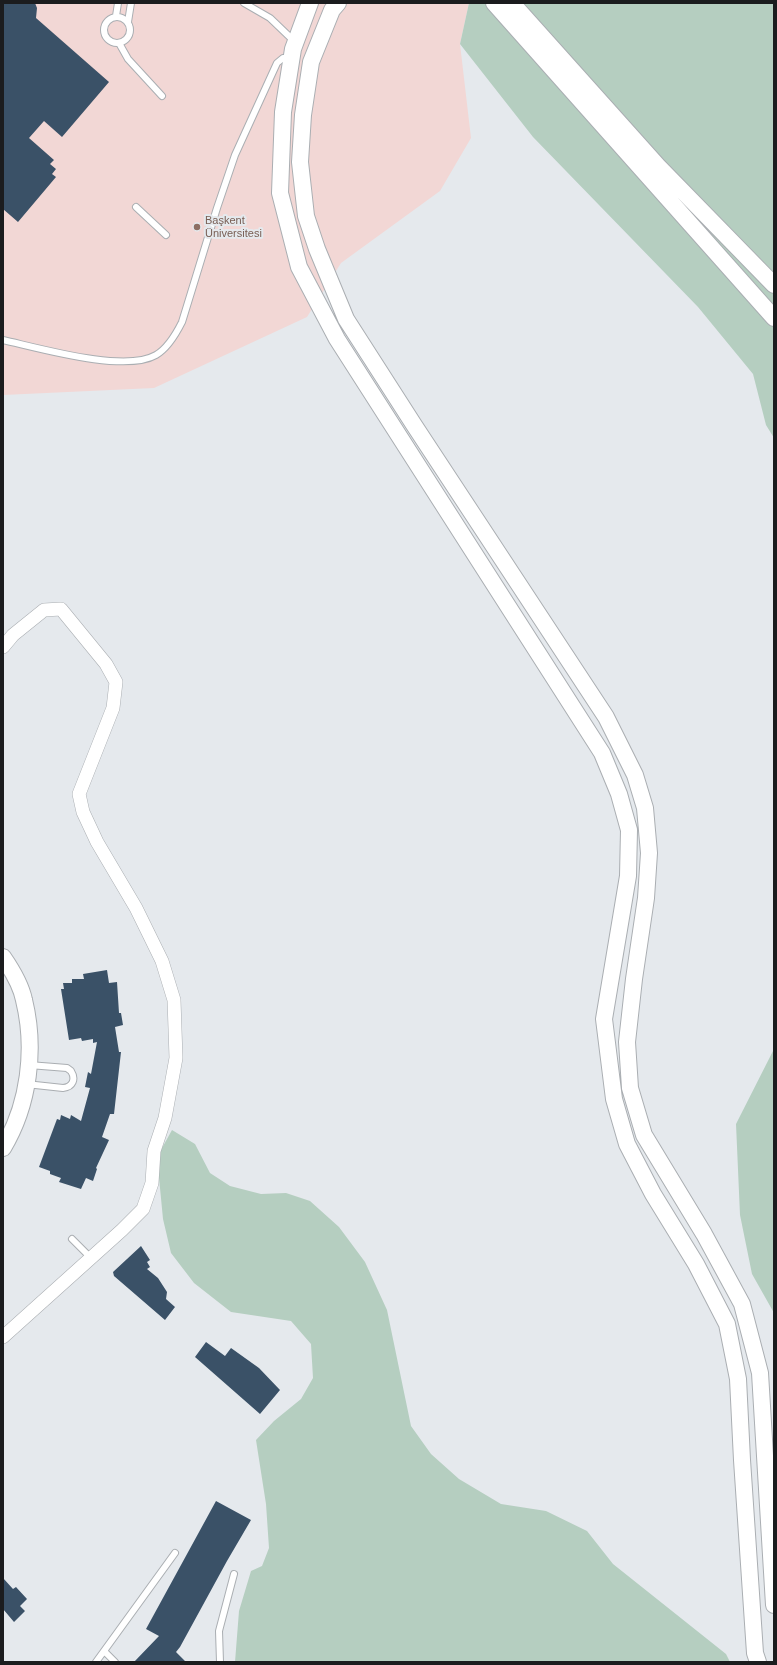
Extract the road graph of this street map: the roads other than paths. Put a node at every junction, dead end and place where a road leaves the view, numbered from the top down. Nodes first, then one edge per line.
1 (118, 3) edge
2 (131, 3) edge
3 (244, 3) edge
4 (310, 3) edge
5 (338, 3) edge
6 (494, 3) edge
7 (512, 3) edge
8 (116, 16) junction
9 (128, 22) junction
10 (295, 42) junction
11 (119, 43) junction
12 (291, 59) junction
13 (162, 96) dead end
14 (136, 207) dead end
15 (166, 234) dead end
16 (774, 285) edge
17 (774, 318) edge
18 (3, 340) edge
19 (3, 647) edge
20 (3, 957) edge
21 (29, 1065) junction
22 (26, 1084) junction
23 (3, 1148) edge
24 (72, 1239) dead end
25 (91, 1258) junction
26 (3, 1337) edge
27 (175, 1553) dead end
28 (234, 1574) dead end
29 (774, 1605) edge
30 (105, 1652) junction
31 (96, 1662) edge
32 (115, 1662) edge
33 (220, 1662) edge
34 (758, 1662) edge

1 - 8 lane
2 - 9 lane
3 - 10 lane
4 - 10 street
5 - 29 street
6 - 17 street
7 - 16 street
8 - 9 lane
8 - 11 lane
9 - 11 lane
10 - 12 street
11 - 13 lane
12 - 18 lane
12 - 34 street
14 - 15 lane
19 - 25 street
20 - 21 street
21 - 22 street
21 - 22 lane
22 - 23 street
24 - 25 lane
25 - 26 street
27 - 30 lane
28 - 33 lane
30 - 31 lane
30 - 32 lane

